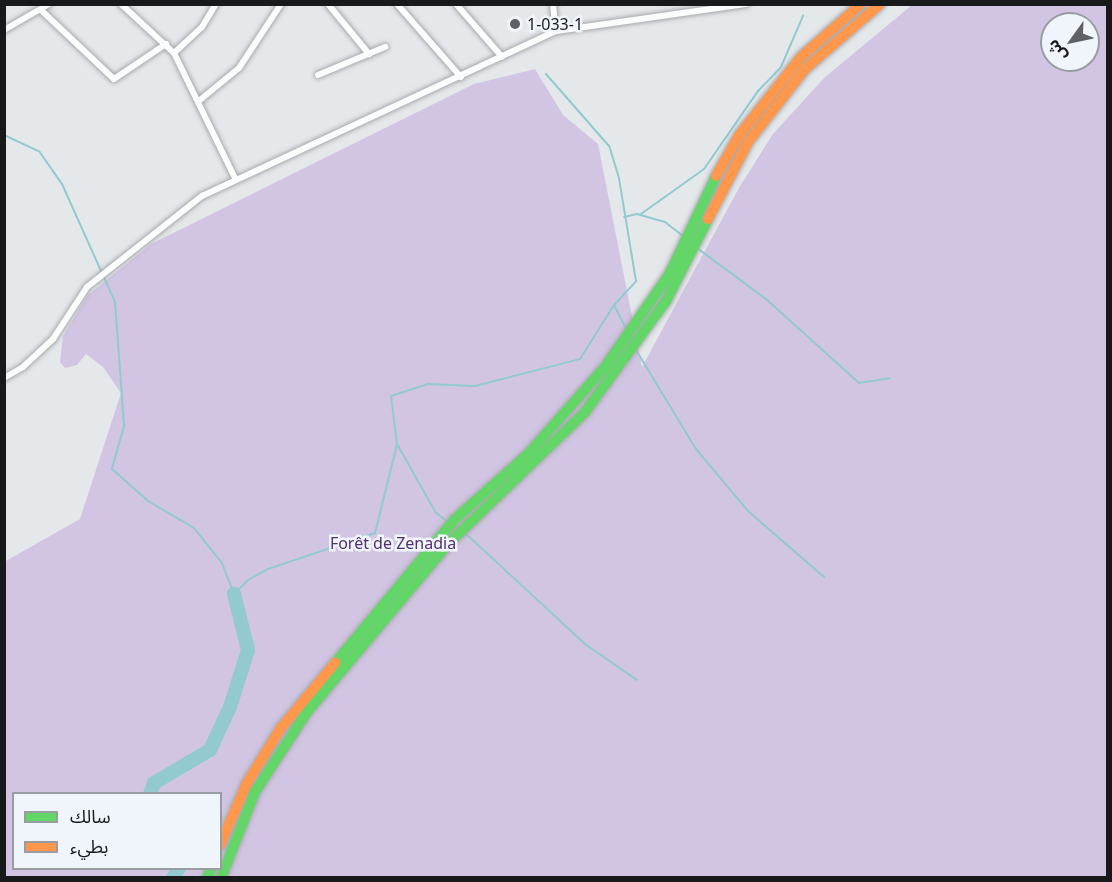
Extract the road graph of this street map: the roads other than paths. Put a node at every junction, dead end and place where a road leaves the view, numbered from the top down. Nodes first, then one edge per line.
1 (49, 4) edge
2 (122, 4) edge
3 (134, 4) edge
4 (216, 4) edge
5 (281, 4) edge
6 (328, 4) edge
7 (397, 4) edge
8 (553, 4) edge
9 (746, 4) edge
10 (880, 4) edge
11 (459, 6) edge
12 (856, 6) edge
13 (42, 11) junction
14 (128, 11) junction
15 (4, 30) edge
16 (556, 31) junction
17 (166, 44) junction
18 (385, 46) dead end
19 (174, 53) junction
20 (369, 54) junction
21 (502, 57) junction
22 (318, 75) dead end
23 (461, 77) junction
24 (200, 100) junction
25 (236, 180) junction
26 (4, 378) edge
27 (222, 840) edge
28 (220, 878) edge

1 - 13 street
2 - 14 street
3 - 14 street
4 - 19 street
5 - 24 street
6 - 20 street
7 - 23 street
8 - 16 street
9 - 16 street
10 - 28 highway
11 - 21 street
12 - 27 highway
13 - 15 street
13 - 17 street
14 - 17 street
16 - 21 street
17 - 19 street
18 - 20 street
19 - 24 street
20 - 22 street
21 - 23 street
23 - 25 street
24 - 25 street
25 - 26 street

